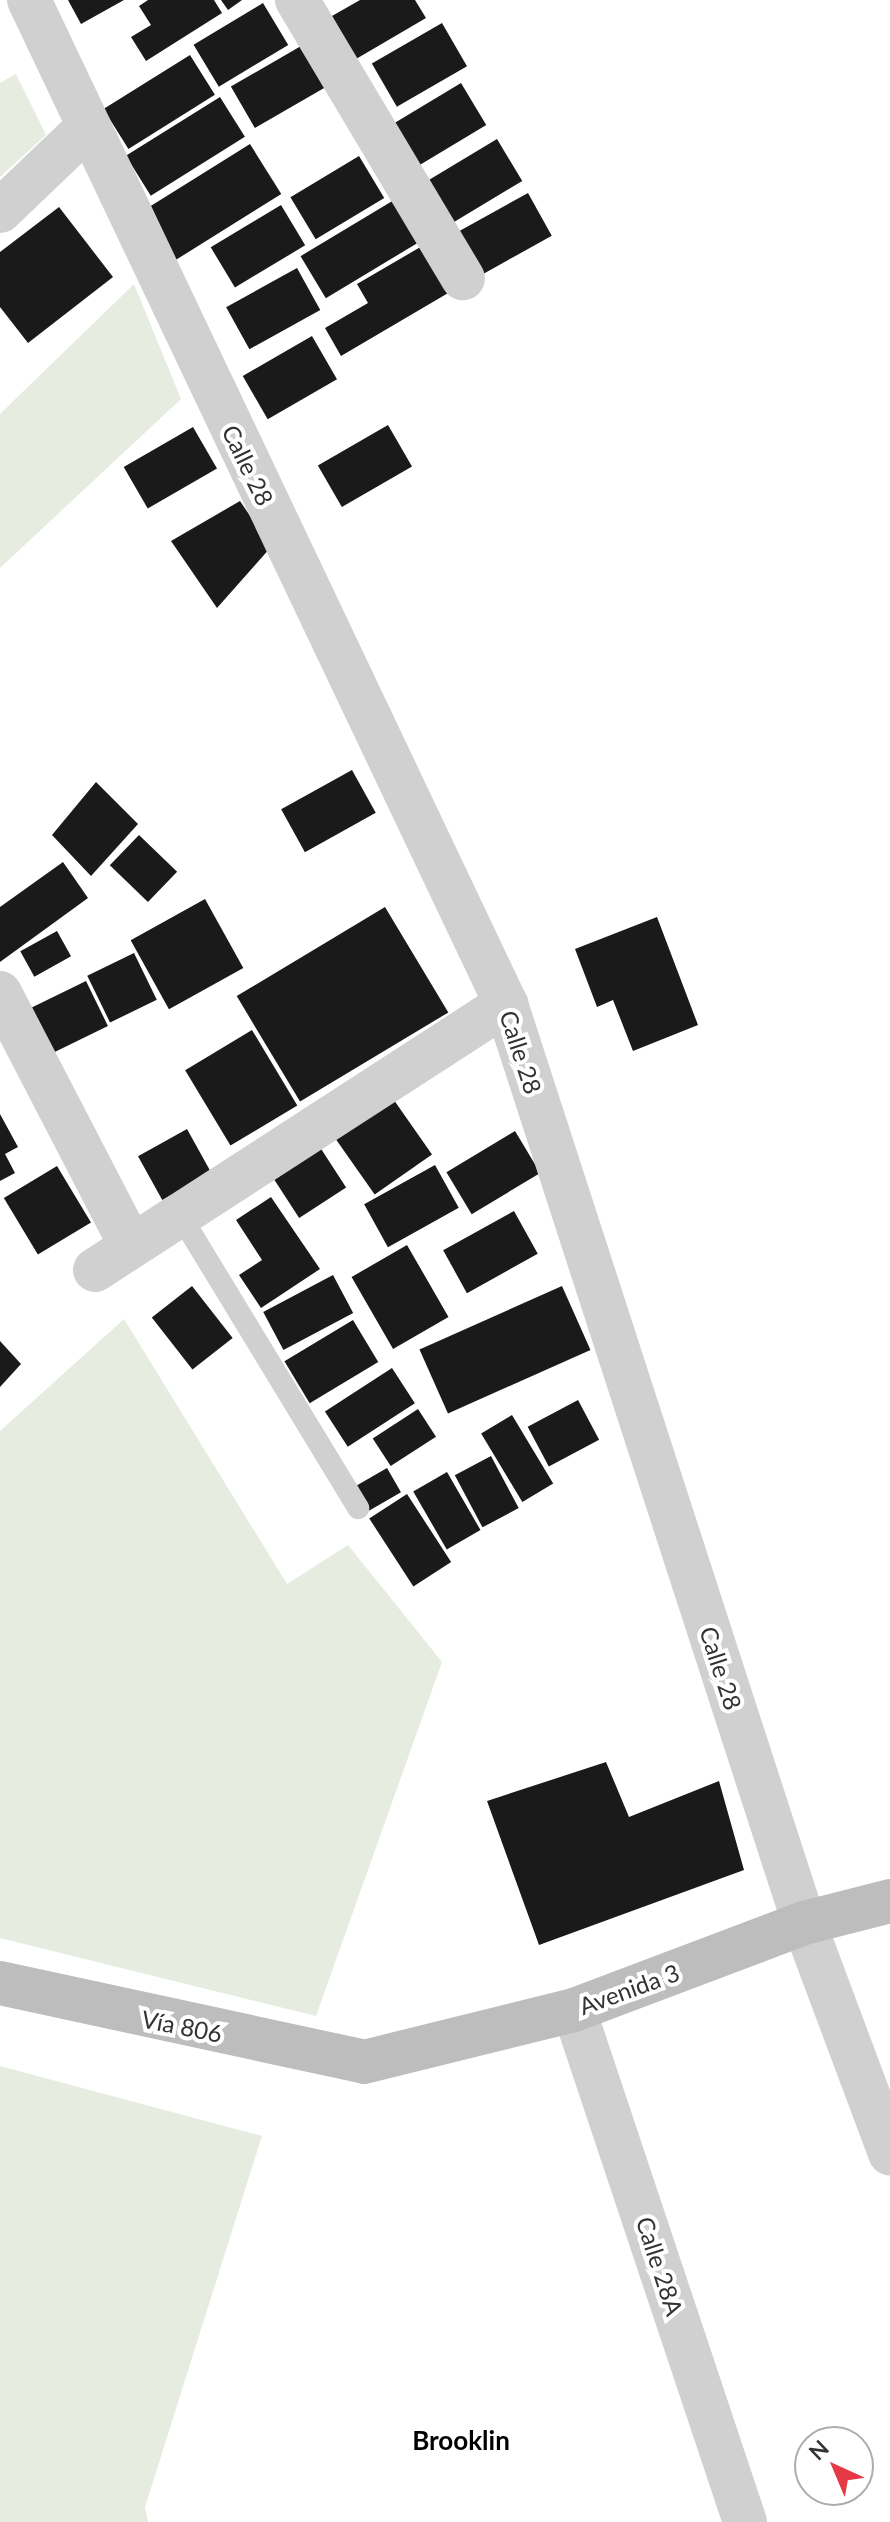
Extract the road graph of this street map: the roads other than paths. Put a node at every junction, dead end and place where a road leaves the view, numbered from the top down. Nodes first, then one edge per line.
1 (29, 0) edge
2 (297, 0) edge
3 (87, 128) junction
4 (0, 211) edge
5 (463, 278) dead end
6 (0, 993) edge
7 (506, 1004) junction
8 (177, 1210) junction
9 (130, 1244) junction
10 (95, 1270) dead end
11 (358, 1508) dead end
12 (890, 1901) edge
13 (804, 1923) junction
14 (0, 1983) edge
15 (574, 2010) junction
16 (364, 2062) joint
17 (890, 2153) edge
18 (745, 2522) edge

1 - 3 street, Calle 28
2 - 5 street
3 - 4 street
3 - 7 street, Calle 28
6 - 9 street
7 - 8 street
7 - 13 street, Calle 28
8 - 9 street
8 - 11 lane
9 - 10 street
12 - 13 street, Avenida 3
13 - 15 street, Avenida 3
13 - 17 street, Calle 28
14 - 16 street, Vía 806
15 - 16 street, Avenida 3
15 - 18 street, Calle 28A

